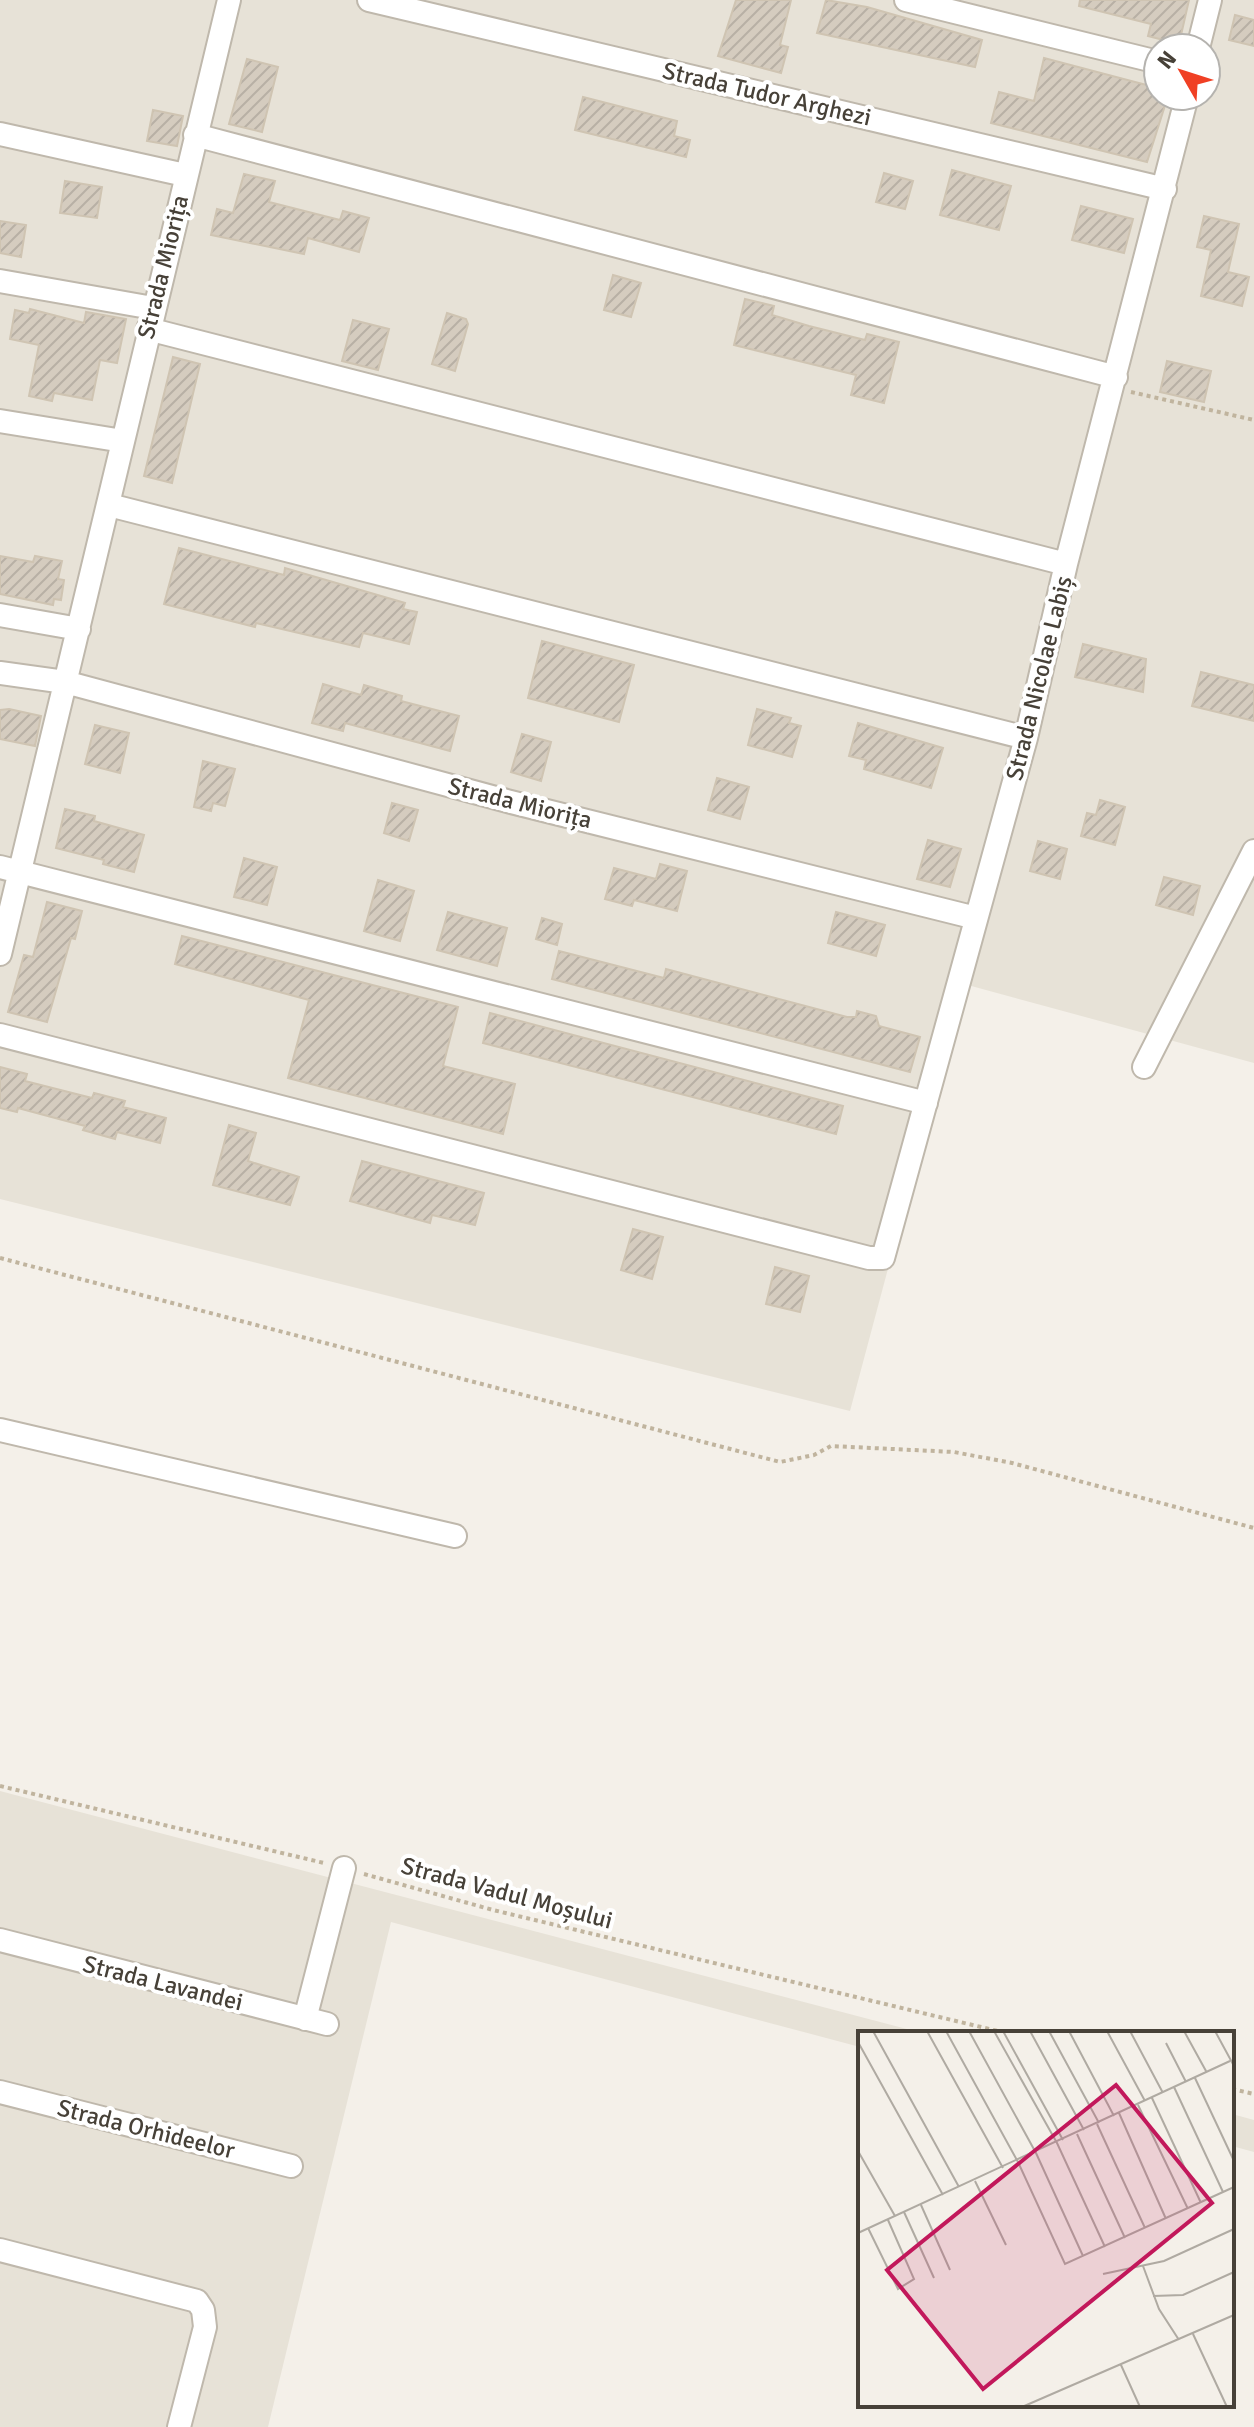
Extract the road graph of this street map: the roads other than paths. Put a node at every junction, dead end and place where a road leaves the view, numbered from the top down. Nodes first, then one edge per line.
1 (229, 0) edge
2 (369, 0) edge
3 (906, 0) edge
4 (1210, 0) edge
5 (1202, 32) edge
6 (1142, 58) edge
7 (1183, 112) edge
8 (0, 134) edge
9 (195, 135) junction
10 (185, 175) junction
11 (1165, 189) junction
12 (0, 281) edge
13 (150, 319) junction
14 (1115, 383) junction
15 (0, 421) edge
16 (123, 441) junction
17 (109, 505) junction
18 (1066, 564) junction
19 (0, 615) edge
20 (79, 629) junction
21 (0, 673) edge
22 (65, 682) junction
23 (1026, 738) junction
24 (1254, 851) edge
25 (11, 869) edge
26 (976, 918) junction
27 (0, 954) edge
28 (0, 1035) edge
29 (1144, 1067) dead end
30 (926, 1103) junction
31 (0, 1430) edge
32 (455, 1536) dead end
33 (344, 1868) road end
34 (0, 1940) edge
35 (0, 2092) edge
36 (291, 2166) dead end
37 (0, 2250) edge
38 (179, 2427) edge

1 - 9 street, Strada Miorița
2 - 11 street, Strada Tudor Arghezi
3 - 6 street
4 - 5 street
7 - 11 street, Strada Nicolae Labiș
8 - 10 street
9 - 10 street, Strada Miorița
9 - 14 street
10 - 13 street, Strada Miorița
11 - 14 street, Strada Nicolae Labiș
12 - 13 street
13 - 16 street, Strada Miorița
13 - 18 street
14 - 18 street, Strada Nicolae Labiș
15 - 16 street
16 - 17 street, Strada Miorița
17 - 20 street, Strada Miorița
17 - 23 street
18 - 23 street, Strada Nicolae Labiș
19 - 20 street
20 - 22 street, Strada Miorița
21 - 22 street, Strada Miorița
22 - 25 street, Strada Miorița
22 - 26 street, Strada Miorița
23 - 26 street, Strada Nicolae Labiș
24 - 29 street
25 - 27 street, Strada Miorița
25 - 30 street
26 - 30 street, Strada Nicolae Labiș
28 - 30 street, Strada Nicolae Labiș
31 - 32 street
33 - 34 street, Strada Lavandei
35 - 36 street, Strada Orhideelor
37 - 38 street

